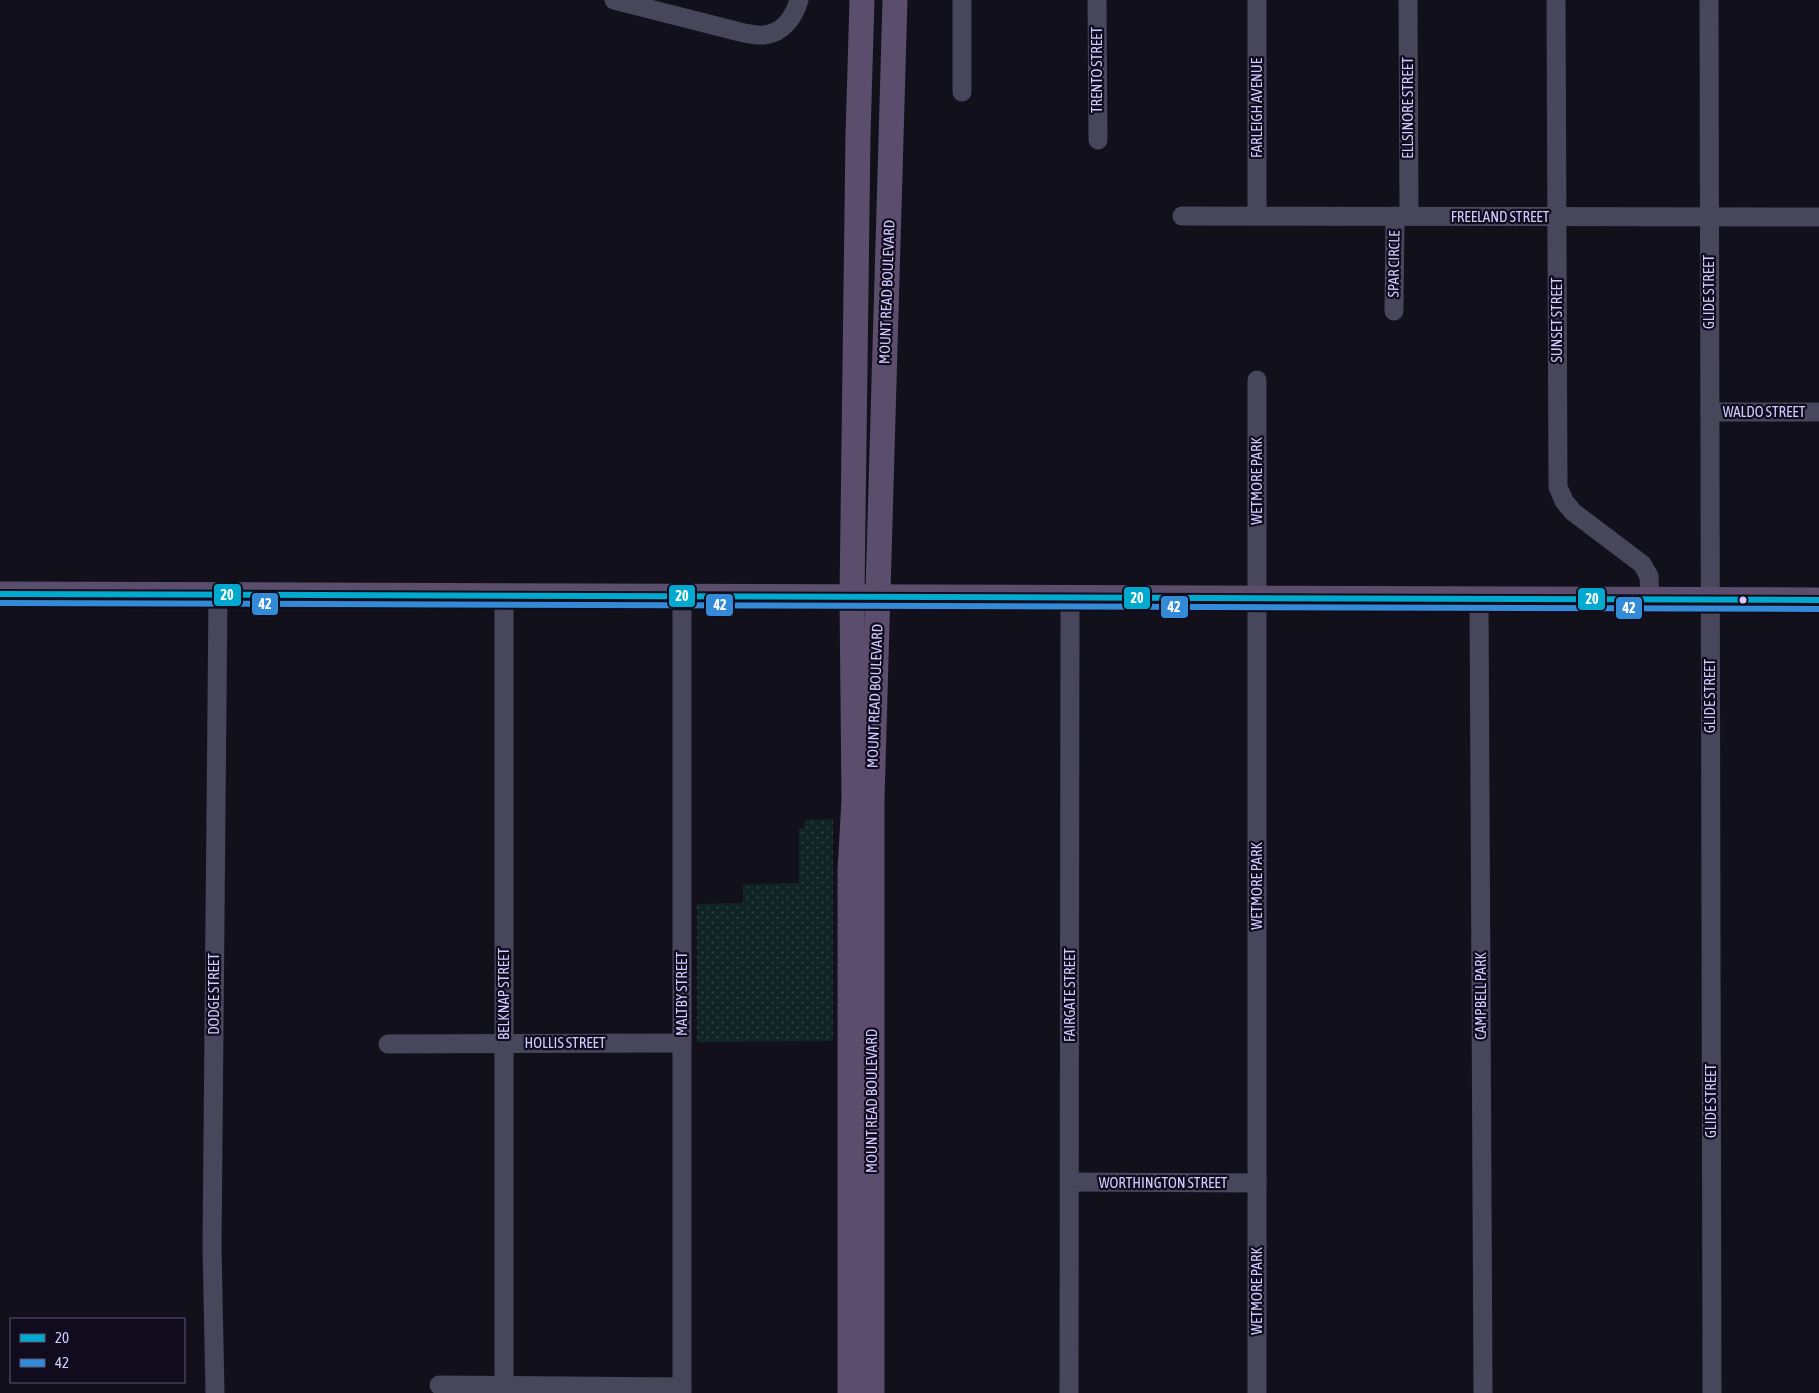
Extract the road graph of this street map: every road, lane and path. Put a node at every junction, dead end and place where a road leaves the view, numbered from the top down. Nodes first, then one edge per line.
1 (614, 0) edge
2 (799, 0) edge
3 (862, 0) edge
4 (895, 0) edge
5 (962, 0) edge
6 (1097, 0) edge
7 (1256, 0) edge
8 (1408, 0) edge
9 (1556, 0) edge
10 (1708, 0) edge
11 (962, 92) dead end
12 (1098, 140) dead end
13 (1182, 216) dead end
14 (1257, 216) junction
15 (1402, 216) junction
16 (1556, 217) junction
17 (1709, 217) junction
18 (1819, 217) edge
19 (1394, 311) dead end
20 (1256, 380) dead end
21 (1710, 412) junction
22 (1819, 412) edge
23 (0, 594) edge
24 (218, 594) junction
25 (504, 595) junction
26 (682, 596) junction
27 (852, 596) junction
28 (878, 596) junction
29 (1070, 597) junction
30 (1256, 598) junction
31 (1479, 598) junction
32 (1650, 599) junction
33 (1710, 599) junction
34 (1819, 600) edge
35 (682, 1043) junction
36 (388, 1044) dead end
37 (504, 1044) junction
38 (1070, 1182) junction
39 (1256, 1183) junction
40 (439, 1385) dead end
41 (504, 1389) edge
42 (682, 1390) edge
43 (214, 1393) edge
44 (850, 1393) edge
45 (872, 1393) edge
46 (1069, 1393) edge
47 (1256, 1393) edge
48 (1483, 1393) edge
49 (1712, 1393) edge

1 - 2 street
3 - 27 main road, MOUNT READ BOULEVARD
4 - 28 main road, MOUNT READ BOULEVARD
5 - 11 street
6 - 12 street, TRENTO STREET
7 - 14 street, FARLEIGH AVENUE
8 - 15 street, ELLSINORE STREET
9 - 16 street, SUNSET STREET
10 - 17 street, GLIDE STREET
13 - 14 street, FREELAND STREET
14 - 15 street, FREELAND STREET
15 - 16 street, FREELAND STREET
15 - 19 street, SPAR CIRCLE
16 - 17 street, FREELAND STREET
16 - 32 street, SUNSET STREET
17 - 18 street, FREELAND STREET
17 - 21 street, GLIDE STREET
20 - 30 street, WETMORE PARK
21 - 22 street, WALDO STREET
21 - 33 street, GLIDE STREET
23 - 24 main road
24 - 25 main road
24 - 43 street, DODGE STREET
25 - 26 main road
25 - 37 street, BELKNAP STREET
26 - 27 main road
26 - 35 street, MALTBY STREET
27 - 28 main road
27 - 44 main road, MOUNT READ BOULEVARD
28 - 29 main road
28 - 45 main road, MOUNT READ BOULEVARD
29 - 30 main road
29 - 38 street, FAIRGATE STREET
30 - 31 main road
30 - 39 street, WETMORE PARK
31 - 32 main road
31 - 48 street, CAMPBELL PARK
32 - 33 main road
33 - 34 main road
33 - 49 street, GLIDE STREET
35 - 37 street, HOLLIS STREET
35 - 42 street, MALTBY STREET
36 - 37 street, HOLLIS STREET
37 - 41 street, BELKNAP STREET
38 - 39 street, WORTHINGTON STREET
38 - 46 street, FAIRGATE STREET
39 - 47 street, WETMORE PARK
40 - 41 street
41 - 42 street

